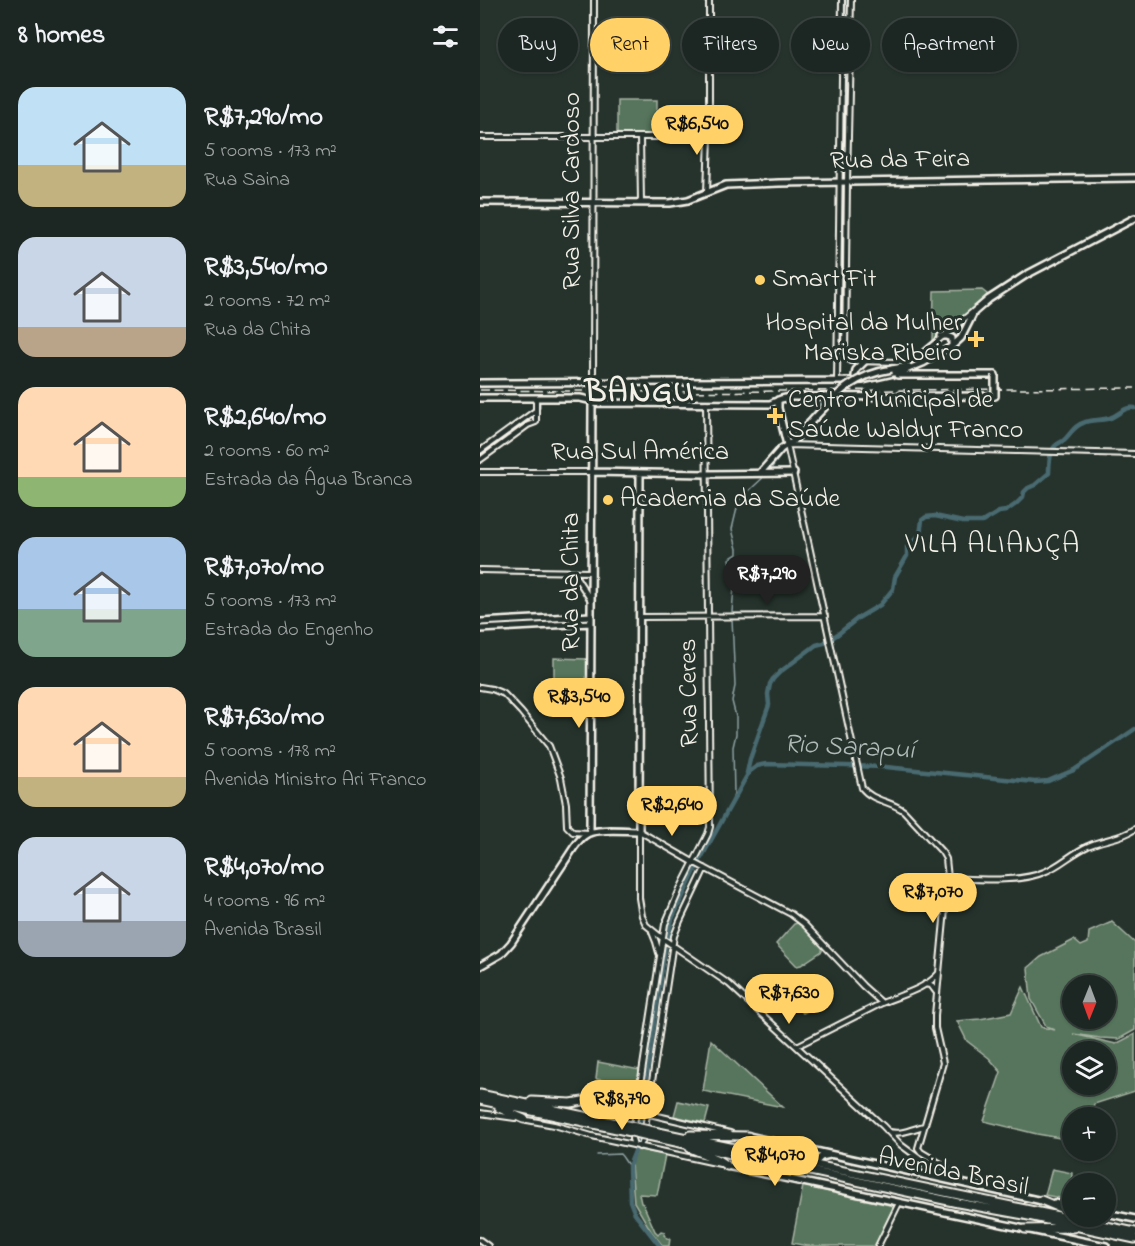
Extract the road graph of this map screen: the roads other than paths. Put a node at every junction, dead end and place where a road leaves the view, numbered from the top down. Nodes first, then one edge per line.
1 (594, 0) edge
2 (709, 0) edge
3 (843, 0) edge
4 (851, 0) edge
5 (480, 137) edge
6 (593, 137) junction
7 (640, 137) junction
8 (709, 137) junction
9 (1135, 178) edge
10 (843, 182) junction
11 (707, 193) junction
12 (480, 202) edge
13 (593, 202) junction
14 (641, 202) junction
15 (1135, 218) edge
16 (979, 307) junction
17 (941, 336) junction
18 (951, 347) junction
19 (865, 361) junction
20 (923, 363) junction
21 (887, 375) junction
22 (859, 380) junction
23 (837, 381) junction
24 (480, 383) edge
25 (593, 383) junction
26 (536, 397) junction
27 (480, 398) edge
28 (778, 400) junction
29 (592, 403) junction
30 (706, 403) junction
31 (536, 410) junction
32 (787, 445) junction
33 (480, 451) edge
34 (1135, 454) edge
35 (480, 460) edge
36 (480, 472) edge
37 (592, 472) junction
38 (640, 473) junction
39 (766, 473) junction
40 (794, 473) junction
41 (707, 474) junction
42 (480, 570) edge
43 (572, 572) junction
44 (591, 572) junction
45 (591, 585) junction
46 (582, 586) junction
47 (591, 601) junction
48 (709, 616) junction
49 (825, 616) junction
50 (640, 617) junction
51 (591, 619) junction
52 (480, 622) edge
53 (480, 629) edge
54 (480, 687) edge
55 (1135, 829) edge
56 (639, 831) junction
57 (590, 833) junction
58 (699, 865) junction
59 (948, 878) junction
60 (650, 929) junction
61 (663, 939) junction
62 (671, 944) junction
63 (660, 956) junction
64 (480, 966) edge
65 (939, 972) junction
66 (924, 984) junction
67 (931, 985) junction
68 (938, 986) junction
69 (938, 994) junction
70 (882, 1003) junction
71 (797, 1046) junction
72 (480, 1094) edge
73 (480, 1100) edge
74 (583, 1101) joint
75 (520, 1102) junction
76 (643, 1112) junction
77 (480, 1113) edge
78 (524, 1119) junction
79 (924, 1126) junction
80 (916, 1128) junction
81 (631, 1129) junction
82 (886, 1130) junction
83 (902, 1132) junction
84 (748, 1136) junction
85 (920, 1136) junction
86 (673, 1138) junction
87 (900, 1145) junction
88 (636, 1146) junction
89 (834, 1154) junction
90 (934, 1158) junction
91 (818, 1160) dead end
92 (921, 1161) junction
93 (727, 1166) junction
94 (909, 1172) junction
95 (816, 1175) dead end
96 (962, 1183) junction
97 (827, 1187) junction
98 (1041, 1200) junction
99 (899, 1203) junction
100 (1062, 1205) edge
101 (1062, 1209) edge
102 (1116, 1215) edge
103 (1062, 1217) edge
104 (1135, 1219) edge
105 (1111, 1227) edge
106 (1088, 1228) junction
107 (1025, 1229) junction
108 (1135, 1232) edge
109 (1135, 1239) edge
110 (480, 1240) edge
111 (488, 1246) edge
112 (878, 1246) edge
113 (1106, 1246) edge

1 - 6 street, Rua Silva Cardoso
2 - 8 street
3 - 10 street
4 - 10 street
5 - 6 street
6 - 7 street
6 - 13 street, Rua Silva Cardoso
7 - 8 street
7 - 14 street
8 - 11 street
9 - 10 main road, Rua da Feira
10 - 11 main road, Rua da Feira
10 - 19 street
10 - 23 street
11 - 14 main road, Rua da Feira
12 - 13 main road, Rua da Feira
13 - 14 main road, Rua da Feira
13 - 25 street, Rua Silva Cardoso
15 - 16 main road
16 - 17 street
16 - 18 main road
17 - 18 main road
17 - 19 street
18 - 20 main road
19 - 22 main road
20 - 21 main road
20 - 32 main road, Rua Sul América, bridge
21 - 22 main road
21 - 28 main road, bridge
22 - 23 main road
23 - 25 main road
24 - 25 main road
26 - 27 main road
26 - 29 main road
26 - 31 street
28 - 30 main road
28 - 32 main road
29 - 30 main road
29 - 37 main road, Rua da Chita
30 - 41 street, Rua Ceres
31 - 33 street
31 - 35 street
32 - 34 street
32 - 39 main road, Rua Sul América
32 - 40 street
36 - 37 street, Rua Sul América
37 - 38 main road, Rua Sul América
37 - 44 main road, Rua da Chita
38 - 41 main road, Rua Sul América
38 - 50 main road
39 - 40 main road
39 - 41 main road, Rua Sul América
40 - 49 street
41 - 48 street, Rua Ceres
42 - 43 street
43 - 44 street
43 - 46 street
44 - 45 main road, Rua da Chita
45 - 46 street
45 - 47 main road, Rua da Chita
46 - 47 street
47 - 51 main road, Rua da Chita
48 - 49 street
48 - 50 street
48 - 58 street, Rua Ceres
49 - 59 street
50 - 56 main road
51 - 52 main road
51 - 53 main road
51 - 57 main road, Rua da Chita
54 - 57 street
55 - 59 street
56 - 57 main road
56 - 58 street
56 - 60 street
57 - 64 main road
58 - 61 street
58 - 62 street
58 - 70 street
59 - 65 street
60 - 61 street
60 - 63 street
61 - 62 street
61 - 63 street
62 - 71 street
62 - 76 street
63 - 76 street
65 - 66 street
65 - 68 street
66 - 67 street
66 - 70 street
67 - 68 street
67 - 69 street
68 - 69 street
69 - 79 street
70 - 71 street
71 - 82 street
72 - 75 highway, Avenida Brasil
73 - 78 highway
73 - 81 highway, Avenida Brasil
74 - 75 highway
74 - 76 street, Avenida Brasil
75 - 81 highway, Avenida Brasil
76 - 84 street, Avenida Brasil
76 - 88 street
76 - 88 street
77 - 78 street, Avenida Brasil
78 - 88 street, Avenida Brasil
79 - 80 street
79 - 85 street
80 - 83 street
80 - 85 street
81 - 86 highway, Avenida Brasil, bridge
82 - 83 street
82 - 87 street
83 - 87 street
84 - 86 highway
84 - 89 main road, Avenida Brasil
85 - 87 street
85 - 90 street
86 - 93 highway
86 - 103 highway, Avenida Brasil
86 - 106 highway, Avenida Brasil
87 - 92 street
88 - 93 street, Avenida Brasil
89 - 91 main road
89 - 94 main road, Avenida Brasil
90 - 92 street
90 - 96 street
92 - 94 street
93 - 97 main road, Avenida Brasil
94 - 96 main road, Avenida Brasil
95 - 97 main road
96 - 98 main road, Avenida Brasil
97 - 99 main road, Avenida Brasil
98 - 100 main road, Avenida Brasil
98 - 101 highway
99 - 107 main road, Avenida Brasil
99 - 112 street
102 - 104 main road
105 - 108 highway, Avenida Brasil
106 - 107 highway
106 - 109 highway, Avenida Brasil
107 - 113 main road, Avenida Brasil
110 - 111 street

